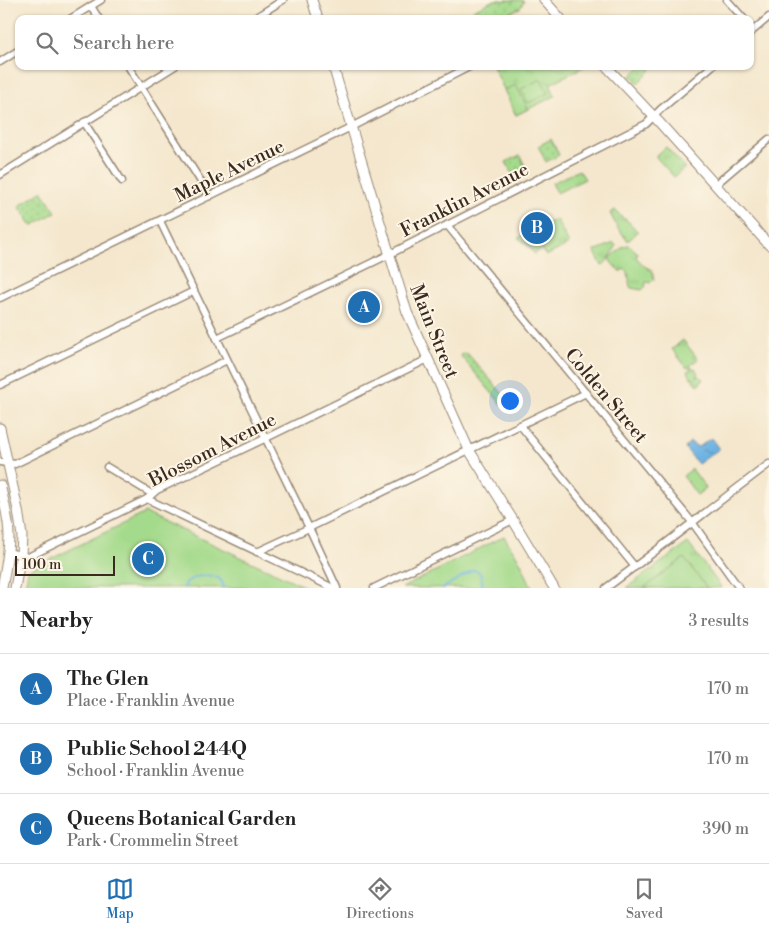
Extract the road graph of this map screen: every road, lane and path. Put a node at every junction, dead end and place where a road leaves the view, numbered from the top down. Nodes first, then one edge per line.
1 (101, 0) edge
2 (283, 0) edge
3 (312, 0) edge
4 (544, 0) edge
5 (727, 0) edge
6 (91, 6) junction
7 (76, 15) edge
8 (97, 15) edge
9 (259, 15) edge
10 (317, 15) edge
11 (558, 15) edge
12 (740, 15) edge
13 (769, 17) edge
14 (754, 28) edge
15 (15, 53) edge
16 (0, 62) edge
17 (130, 70) edge
18 (169, 70) edge
19 (334, 70) edge
20 (463, 70) edge
21 (610, 70) edge
22 (707, 70) edge
23 (141, 87) junction
24 (653, 116) junction
25 (84, 122) junction
26 (351, 127) junction
27 (769, 140) edge
28 (0, 175) edge
29 (122, 181) dead end
30 (715, 185) junction
31 (210, 196) junction
32 (160, 221) junction
33 (447, 225) junction
34 (768, 240) edge
35 (390, 254) junction
36 (194, 291) junction
37 (0, 298) edge
38 (217, 338) junction
39 (428, 359) junction
40 (227, 360) junction
41 (0, 385) edge
42 (586, 393) junction
43 (520, 425) junction
44 (0, 428) edge
45 (265, 439) junction
46 (469, 450) junction
47 (4, 462) edge
48 (769, 464) edge
49 (107, 467) dead end
50 (0, 485) edge
51 (152, 494) junction
52 (147, 499) junction
53 (18, 510) junction
54 (3, 514) edge
55 (514, 520) junction
56 (692, 522) junction
57 (309, 528) junction
58 (8, 552) junction
59 (257, 552) junction
60 (21, 555) junction
61 (635, 567) junction
62 (2, 588) edge
63 (15, 588) edge
64 (335, 588) edge
65 (374, 588) edge
66 (554, 588) edge
67 (606, 588) edge
68 (739, 588) edge

1 - 6 street
2 - 9 street
3 - 10 main road
4 - 11 main road
5 - 12 street
6 - 7 street
6 - 8 street
13 - 14 street
15 - 16 street
17 - 23 street
18 - 23 street
19 - 26 main road, Main Street
20 - 26 street, Maple Avenue
21 - 24 main road
22 - 24 street, Franklin Avenue
23 - 25 street
23 - 31 street
24 - 30 main road
24 - 33 street, Franklin Avenue
25 - 28 street
25 - 29 street
26 - 31 street, Maple Avenue
26 - 35 main road, Main Street
27 - 30 street
30 - 34 main road
31 - 32 street, Maple Avenue
32 - 36 street
32 - 37 street, Maple Avenue
33 - 35 street, Franklin Avenue
33 - 42 street, Colden Street
35 - 38 street, Franklin Avenue
35 - 39 main road, Main Street
36 - 38 street
36 - 41 street
38 - 40 street
39 - 45 street, Blossom Avenue
39 - 46 main road, Main Street
40 - 45 street
40 - 47 street
42 - 43 street
42 - 56 street, Colden Street
43 - 46 street
43 - 61 street
44 - 47 main road
45 - 51 street, Blossom Avenue
45 - 57 street
46 - 55 main road, Main Street
46 - 57 street
47 - 53 main road
48 - 56 street
49 - 51 street
50 - 54 main road
51 - 52 street, Blossom Avenue
52 - 59 street
52 - 60 street, Blossom Avenue
53 - 54 street
53 - 60 main road
54 - 58 main road
55 - 65 street
55 - 66 main road, Main Street
56 - 61 street
56 - 68 street, Colden Street
57 - 59 street
57 - 64 street
58 - 60 street, Blossom Avenue
58 - 62 main road
59 - 64 street
60 - 63 main road
61 - 67 street

